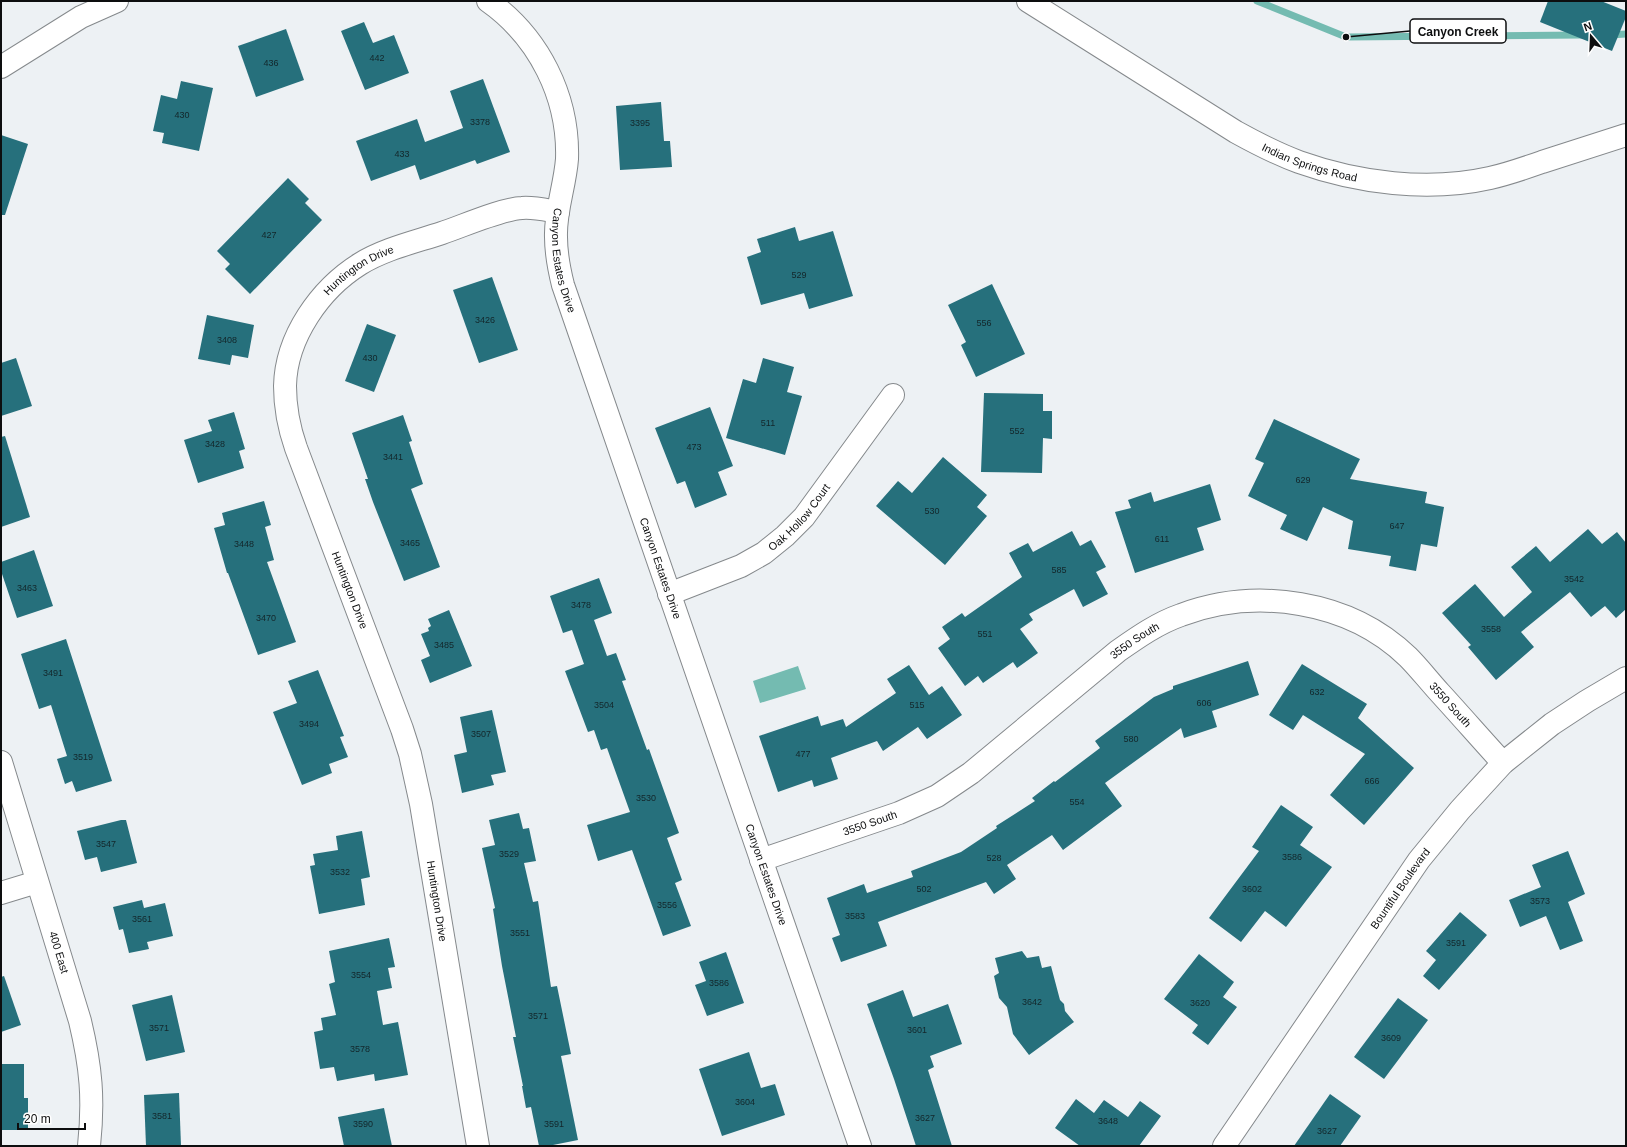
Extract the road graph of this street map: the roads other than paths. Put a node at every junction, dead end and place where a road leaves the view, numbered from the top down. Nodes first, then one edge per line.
1 (117, 1) edge
2 (488, 1) edge
3 (1028, 1) edge
4 (1, 67) edge
5 (1626, 135) edge
6 (558, 212) junction
7 (893, 395) dead end
8 (669, 594) junction
9 (1626, 678) edge
10 (1, 762) edge
11 (1503, 762) junction
12 (761, 860) junction
13 (38, 882) junction
14 (1, 893) edge
15 (88, 1146) edge
16 (478, 1146) edge
17 (860, 1146) edge
18 (1224, 1146) edge

1 - 4 street
2 - 6 street, Canyon Estates Drive
3 - 5 street, Indian Springs Road
6 - 8 street, Canyon Estates Drive
6 - 16 street, Huntington Drive
7 - 8 street, Oak Hollow Court
8 - 12 street, Canyon Estates Drive
9 - 11 street, Bountiful Boulevard
10 - 13 street, 400 East
11 - 12 street, 3550 South
11 - 18 street, Bountiful Boulevard
12 - 17 street, Canyon Estates Drive
13 - 14 street
13 - 15 street, 400 East

